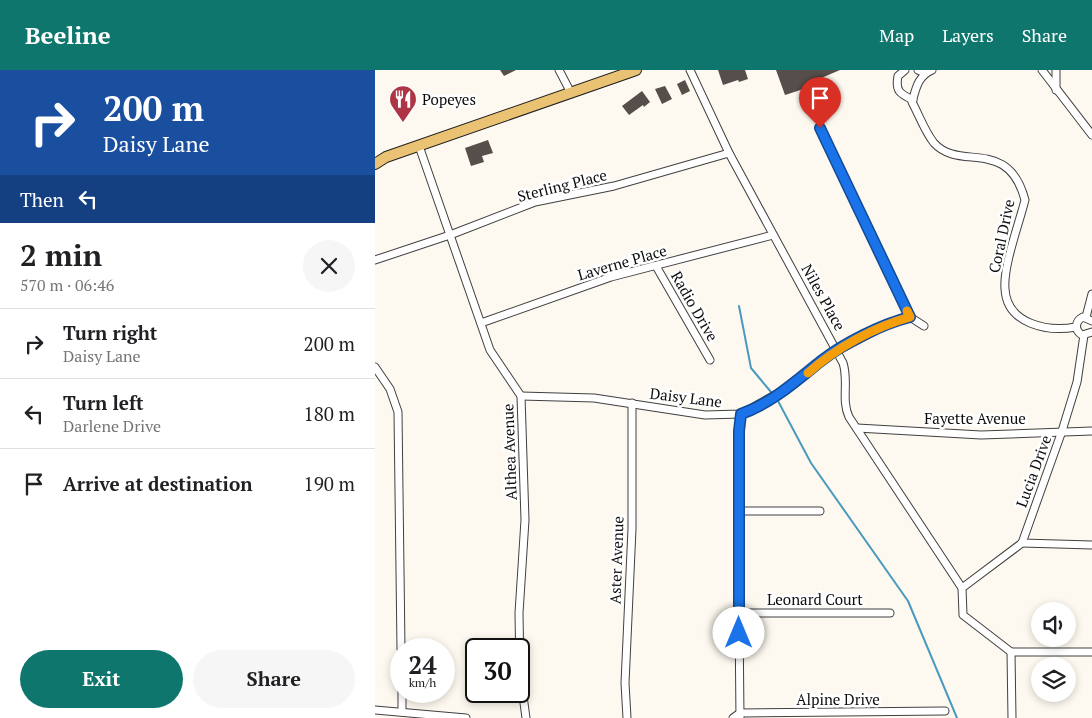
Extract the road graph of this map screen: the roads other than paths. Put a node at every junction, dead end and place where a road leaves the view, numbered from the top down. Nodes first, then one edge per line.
1 (559, 70) edge
2 (636, 70) edge
3 (690, 70) edge
4 (905, 70) edge
5 (1042, 70) edge
6 (1056, 70) edge
7 (925, 71) edge
8 (1056, 90) junction
9 (571, 93) junction
10 (913, 100) junction
11 (820, 128) dead end
12 (1092, 135) edge
13 (419, 146) junction
14 (729, 153) junction
15 (375, 157) edge
16 (386, 157) junction
17 (375, 164) edge
18 (450, 235) junction
19 (773, 235) junction
20 (375, 260) edge
21 (656, 266) junction
22 (1092, 294) edge
23 (910, 317) junction
24 (1089, 319) edge
25 (481, 323) junction
26 (924, 326) dead end
27 (1076, 327) junction
28 (1092, 332) edge
29 (1083, 335) junction
30 (837, 350) junction
31 (710, 360) dead end
32 (375, 367) edge
33 (521, 396) junction
34 (632, 403) junction
35 (741, 414) junction
36 (857, 428) junction
37 (1062, 431) junction
38 (1092, 431) edge
39 (738, 511) junction
40 (820, 511) dead end
41 (1022, 543) junction
42 (1092, 545) edge
43 (962, 588) junction
44 (739, 613) junction
45 (890, 613) dead end
46 (401, 638) edge
47 (1011, 652) junction
48 (1092, 652) edge
49 (402, 703) edge
50 (375, 710) edge
51 (402, 712) junction
52 (945, 712) dead end
53 (738, 716) edge
54 (466, 718) edge
55 (526, 718) edge
56 (627, 718) edge
57 (1012, 718) edge

1 - 9 street
2 - 9 main road
3 - 14 street, Niles Place
4 - 10 street, Coral Drive
5 - 8 street
6 - 8 street
7 - 10 street
8 - 12 street
9 - 13 main road
10 - 27 street, Coral Drive
11 - 23 street
13 - 16 main road
13 - 18 street, Althea Avenue
14 - 18 street, Sterling Place
14 - 19 street, Niles Place
15 - 16 main road
16 - 17 main road
18 - 20 street, Sterling Place
18 - 25 street, Althea Avenue
19 - 21 street, Laverne Place
19 - 30 street, Niles Place
21 - 25 street, Laverne Place
21 - 31 street, Radio Drive
22 - 24 street
23 - 26 street
23 - 30 street, Daisy Lane
24 - 27 street
25 - 33 street, Althea Avenue
27 - 29 street
28 - 29 street
29 - 37 street, Lucia Drive
30 - 35 street, Daisy Lane
30 - 36 street, Niles Place
32 - 46 street
33 - 34 street, Daisy Lane
33 - 55 street, Althea Avenue
34 - 35 street, Daisy Lane
34 - 56 street, Aster Avenue
35 - 39 street
36 - 37 street, Fayette Avenue
36 - 43 street, Niles Place
37 - 38 street, Fayette Avenue
37 - 41 street, Lucia Drive
39 - 40 street
39 - 44 street
41 - 42 street
41 - 43 street
43 - 47 street
44 - 45 street, Leonard Court
44 - 53 street
47 - 48 street
47 - 57 street
49 - 51 street
50 - 51 street
51 - 54 street
52 - 53 street, Alpine Drive

